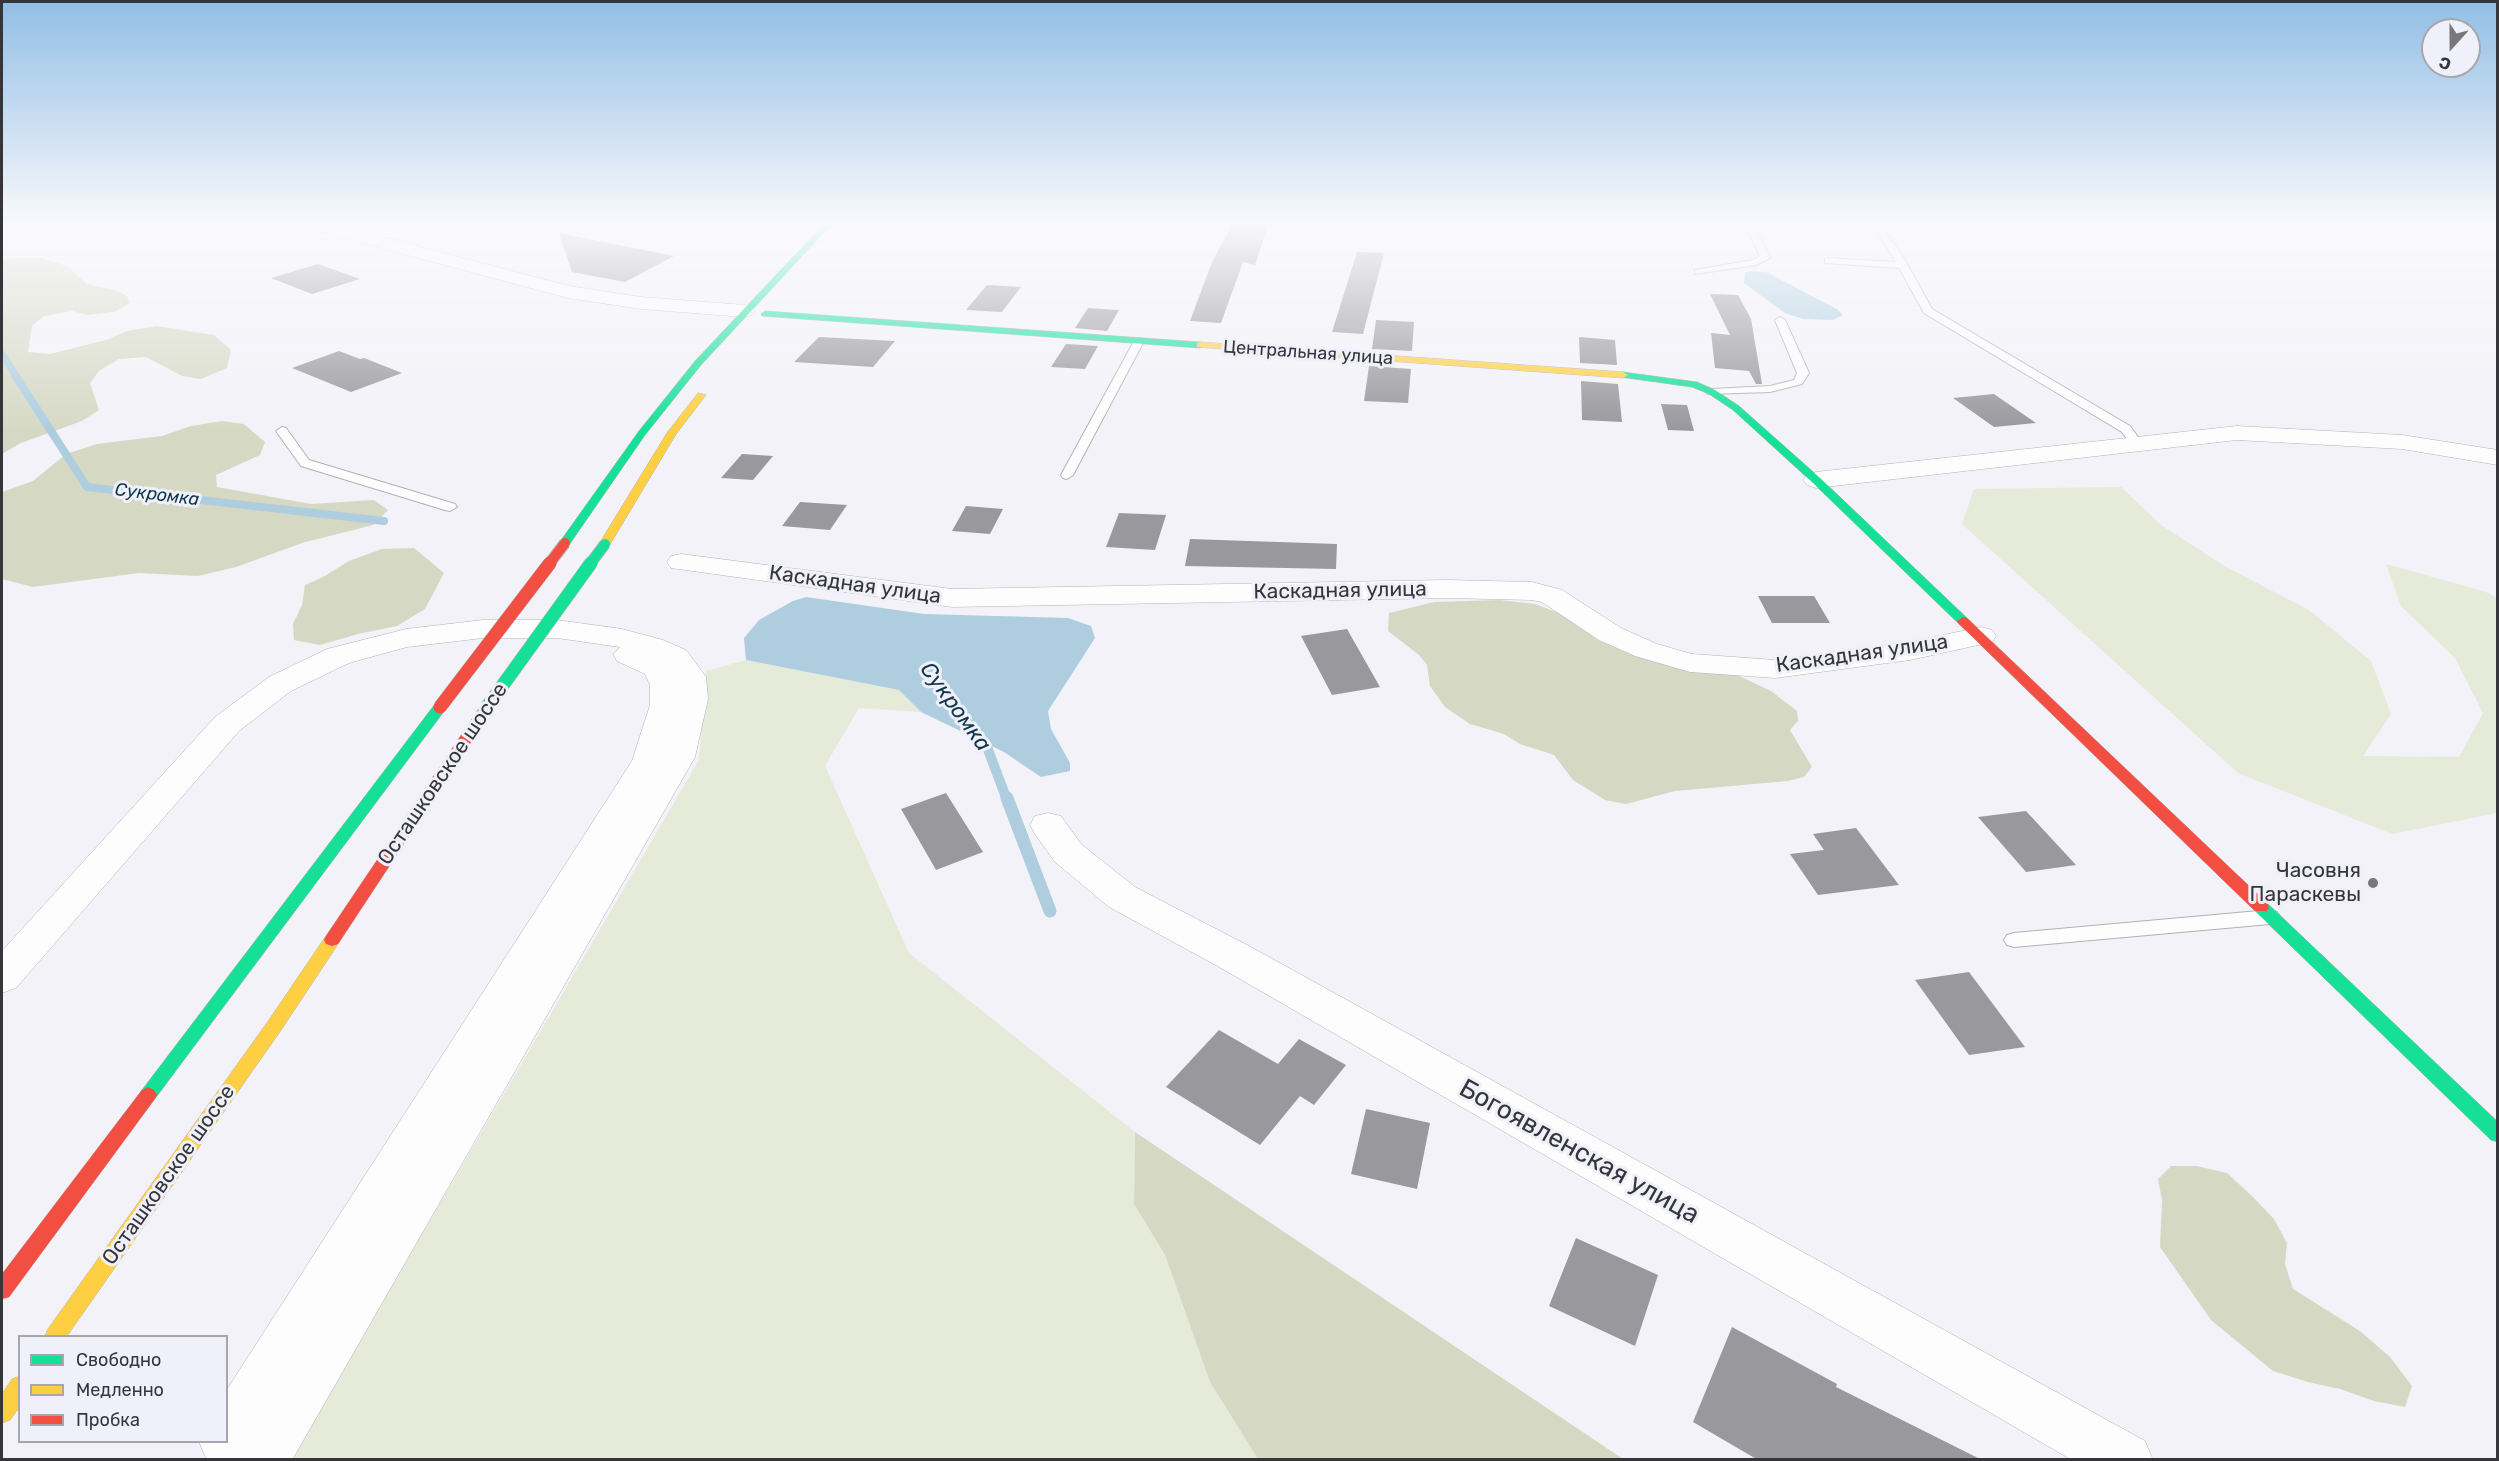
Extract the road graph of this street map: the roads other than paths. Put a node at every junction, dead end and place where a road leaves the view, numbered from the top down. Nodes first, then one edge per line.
1 (576, 293) edge
2 (774, 293) edge
3 (1918, 293) edge
4 (781, 297) dead end
5 (756, 316) junction
6 (1780, 320) dead end
7 (1139, 341) junction
8 (711, 381) dead end
9 (1712, 392) junction
10 (282, 431) dead end
11 (2137, 444) junction
12 (2498, 458) edge
13 (1067, 475) dead end
14 (1816, 480) junction
15 (450, 507) dead end
16 (681, 562) dead end
17 (1981, 636) junction
18 (1048, 825) dead end
19 (2273, 917) junction
20 (2014, 940) dead end
21 (2, 977) edge
22 (2, 1002) edge
23 (2498, 1134) edge
24 (2, 1290) edge
25 (56, 1335) edge
26 (18, 1389) edge
27 (2, 1412) edge
28 (228, 1438) edge
29 (225, 1443) edge
30 (215, 1460) edge
31 (261, 1460) edge
32 (2126, 1460) edge

1 - 5 street
2 - 5 main road, Осташковское шоссе
3 - 11 lane
4 - 5 main road, Осташковское шоссе
5 - 7 main road, Центральная улица
5 - 24 main road, Осташковское шоссе, bridge
6 - 9 lane
7 - 9 main road, Центральная улица
7 - 13 lane
8 - 25 main road, Осташковское шоссе, bridge
9 - 14 main road, Центральная улица
10 - 15 lane
11 - 12 street
11 - 14 street
14 - 17 main road, Центральная улица
16 - 17 street, Каскадная улица
17 - 19 main road, Центральная улица
18 - 32 street, Богоявленская улица
19 - 20 lane
19 - 23 main road, Центральная улица
21 - 31 street
22 - 28 street
26 - 27 main road
29 - 30 street

